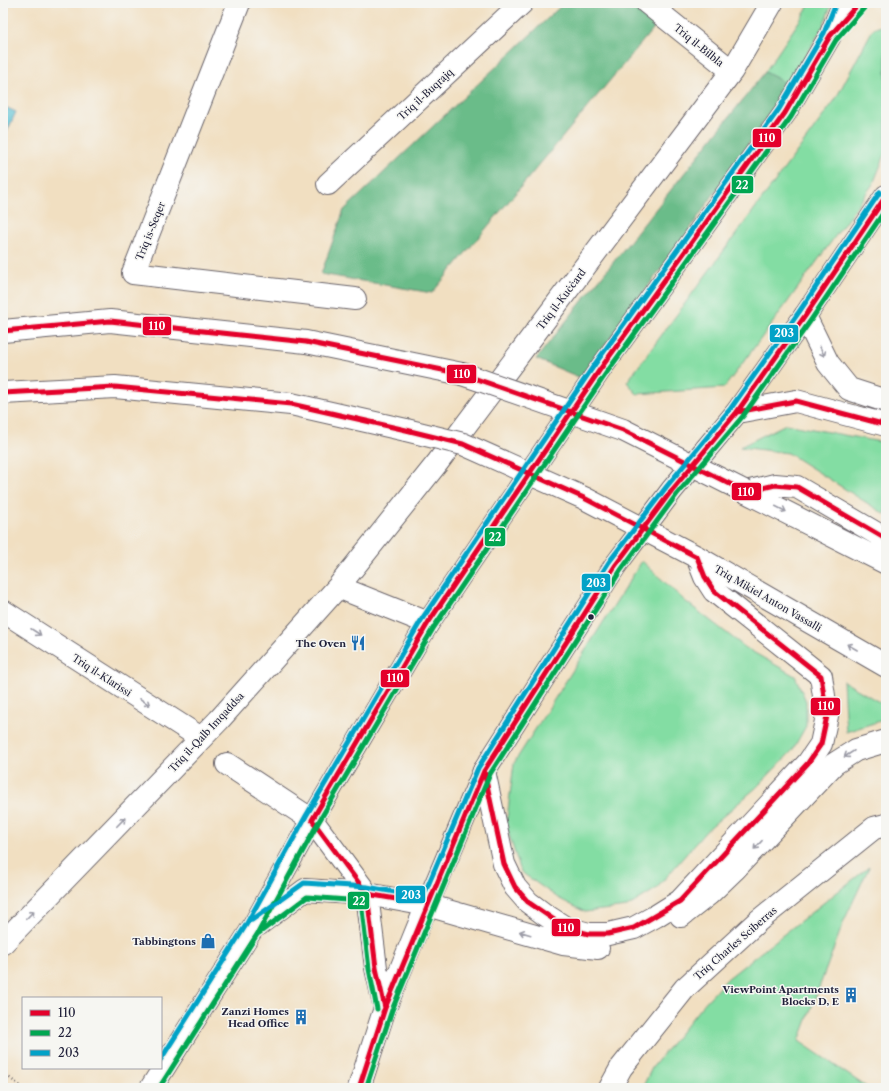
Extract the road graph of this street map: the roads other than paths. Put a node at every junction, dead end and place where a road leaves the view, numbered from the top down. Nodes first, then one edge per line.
1 (240, 3) edge
2 (522, 3) edge
3 (647, 3) edge
4 (772, 3) edge
5 (844, 3) edge
6 (859, 3) edge
7 (830, 36) junction
8 (732, 71) junction
9 (328, 184) dead end
10 (886, 196) edge
11 (355, 299) dead end
12 (805, 316) junction
13 (3, 331) edge
14 (3, 393) edge
15 (886, 401) edge
16 (737, 412) junction
17 (886, 425) edge
18 (746, 492) junction
19 (886, 539) edge
20 (697, 557) junction
21 (886, 563) edge
22 (338, 587) junction
23 (3, 611) edge
24 (428, 623) junction
25 (886, 666) edge
26 (202, 738) junction
27 (886, 741) edge
28 (227, 764) dead end
29 (484, 771) junction
30 (312, 820) junction
31 (886, 825) edge
32 (368, 894) junction
33 (427, 905) junction
34 (252, 929) junction
35 (3, 943) edge
36 (385, 1008) junction
37 (151, 1088) edge
38 (358, 1088) edge
39 (610, 1088) edge

1 - 11 main road, Triq is-Seqer
2 - 9 main road, Triq il-Buqrajq
3 - 8 main road, Triq il-Bilbla
4 - 8 main road, Triq il-Kuċċard
5 - 7 main road
6 - 7 main road
7 - 24 main road
8 - 22 main road, Triq il-Kuċċard
10 - 12 main road
12 -> 15 main road
12 - 16 main road
13 - 18 main road, bridge
14 - 20 main road, Triq Mikiel Anton Vassalli, bridge
16 - 17 main road
16 - 29 main road
18 - 19 main road
18 -> 21 main road
25 -> 20 main road, Triq Mikiel Anton Vassalli
20 - 29 main road
22 - 24 main road
22 - 26 main road, Triq il-Qalb Imqaddsa
23 -> 26 main road, Triq il-Klarissi
24 - 30 main road
35 -> 26 main road, Triq il-Qalb Imqaddsa
27 -> 33 main road
28 - 30 main road
29 - 33 main road
30 - 32 main road
30 - 34 main road
31 - 39 main road, Triq Charles Sciberras
32 - 33 main road
32 - 34 main road
32 - 36 main road
33 - 36 main road
34 - 37 main road
36 - 38 main road

